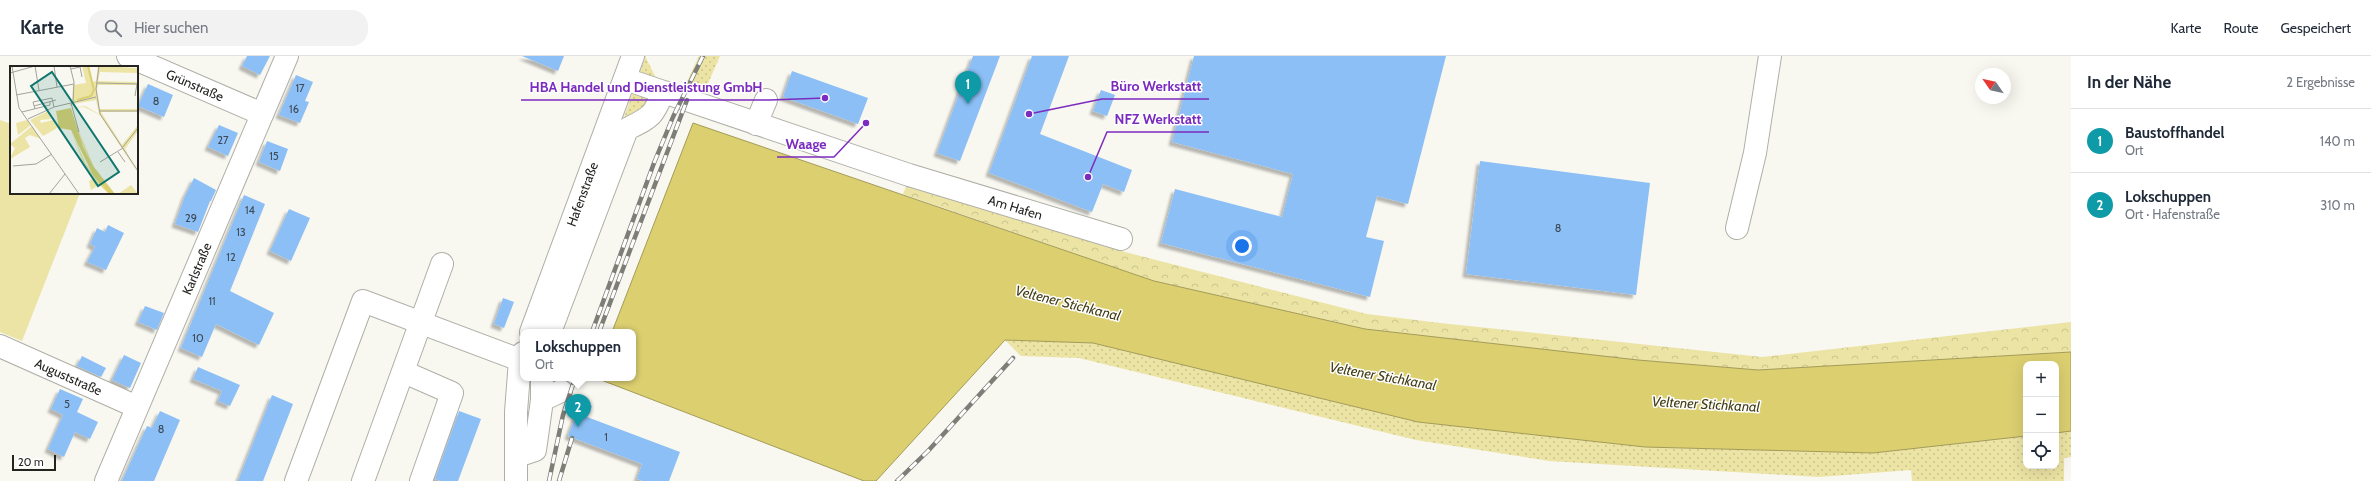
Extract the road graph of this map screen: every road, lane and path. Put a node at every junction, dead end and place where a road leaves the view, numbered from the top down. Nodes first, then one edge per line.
1 (128, 56) edge
2 (287, 56) edge
3 (633, 56) edge
4 (1770, 56) edge
5 (625, 79) junction
6 (666, 93) junction
7 (766, 100) dead end
8 (262, 114) junction
9 (756, 124) junction
10 (1736, 228) dead end
11 (1121, 239) dead end
12 (442, 264) dead end
13 (421, 323) junction
14 (532, 329) edge
15 (551, 329) edge
16 (0, 346) edge
17 (520, 355) edge
18 (404, 372) junction
19 (520, 375) edge
20 (544, 381) edge
21 (137, 407) junction
22 (517, 456) junction
23 (106, 481) edge
24 (296, 481) edge
25 (363, 481) edge
26 (421, 481) edge
27 (516, 481) edge

1 - 8 street, Grünstraße
2 - 8 street, Karlstraße
3 - 5 street, Hafenstraße
4 - 10 street
5 - 6 street
5 - 14 street, Hafenstraße
6 - 9 street, Am Hafen
6 - 15 street
7 - 9 street
8 - 21 street, Karlstraße
9 - 11 street, Am Hafen
12 - 13 street
13 - 17 street
13 - 18 street
13 - 24 street
16 - 21 street, Auguststraße
18 - 25 street
18 - 26 street
19 - 22 street
20 - 22 street
21 - 23 street, Karlstraße
22 - 27 street

